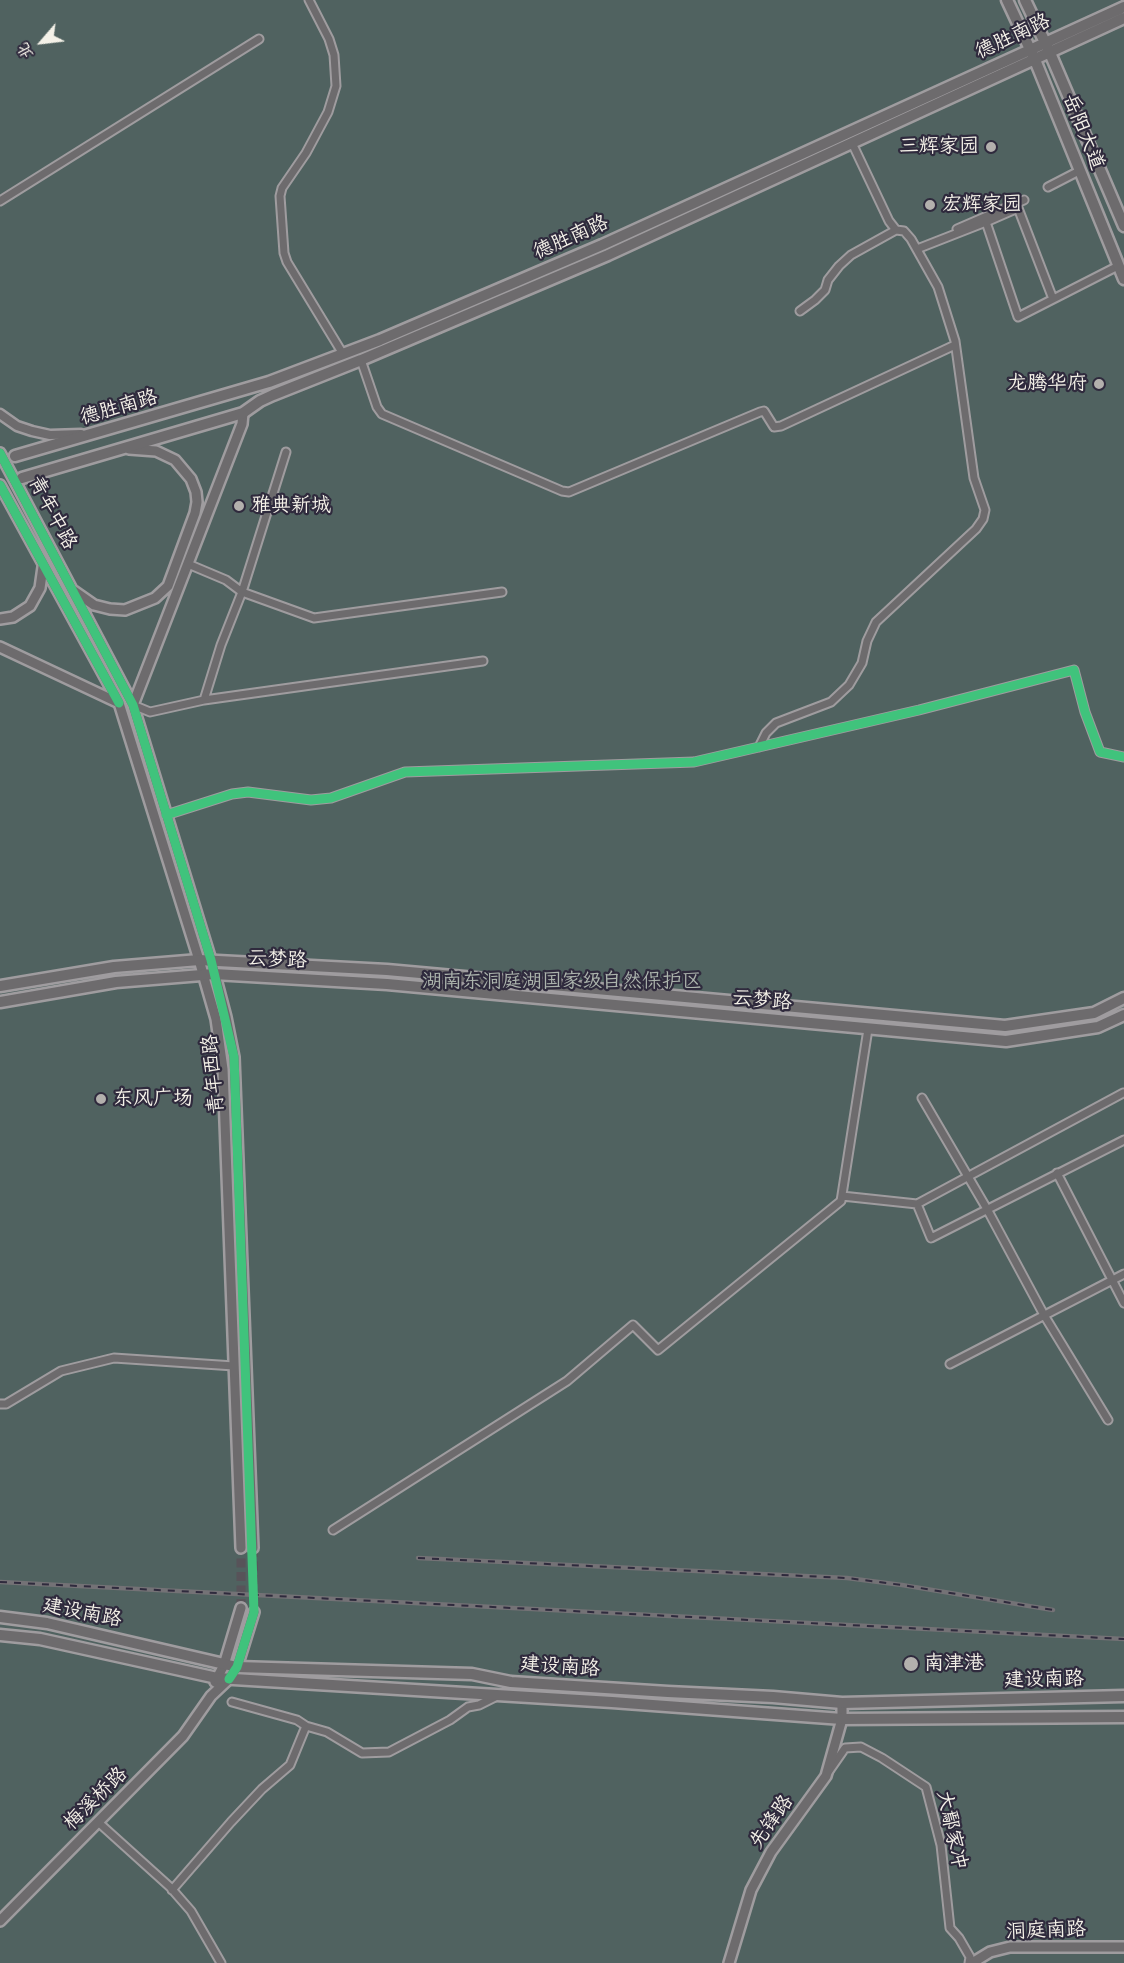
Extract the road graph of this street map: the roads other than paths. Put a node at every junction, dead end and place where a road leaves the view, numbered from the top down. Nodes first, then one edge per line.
1 (309, 0) edge
2 (1007, 0) edge
3 (1025, 0) edge
4 (1124, 7) edge
5 (1124, 18) edge
6 (259, 39) dead end
7 (1048, 47) junction
8 (1033, 55) junction
9 (852, 143) junction
10 (1079, 171) junction
11 (1048, 187) dead end
12 (1024, 200) dead end
13 (0, 201) edge
14 (986, 222) junction
15 (1124, 226) edge
16 (896, 230) junction
17 (917, 249) junction
18 (1118, 266) junction
19 (1124, 279) edge
20 (1053, 299) junction
21 (800, 311) dead end
22 (955, 345) junction
23 (343, 354) junction
24 (361, 360) junction
25 (243, 413) junction
26 (0, 414) edge
27 (94, 434) junction
28 (117, 449) junction
29 (286, 452) dead end
30 (0, 453) edge
31 (15, 456) dead end
32 (22, 478) dead end
33 (0, 485) edge
34 (43, 564) junction
35 (188, 564) junction
36 (72, 589) junction
37 (242, 592) junction
38 (502, 592) dead end
39 (0, 619) edge
40 (0, 647) edge
41 (483, 661) dead end
42 (204, 700) junction
43 (119, 703) junction
44 (133, 705) junction
45 (759, 747) junction
46 (1124, 757) edge
47 (166, 815) junction
48 (200, 960) junction
49 (211, 960) junction
50 (209, 974) junction
51 (0, 986) edge
52 (1124, 998) edge
53 (0, 1002) edge
54 (1124, 1016) edge
55 (868, 1029) junction
56 (1123, 1093) edge
57 (922, 1098) dead end
58 (1124, 1140) edge
59 (1057, 1173) junction
60 (968, 1176) junction
61 (842, 1196) junction
62 (917, 1204) junction
63 (987, 1209) junction
64 (1124, 1274) edge
65 (1112, 1280) junction
66 (1124, 1303) edge
67 (1044, 1315) junction
68 (950, 1364) dead end
69 (234, 1366) junction
70 (0, 1404) edge
71 (1108, 1420) dead end
72 (333, 1530) dead end
73 (241, 1548) tunnel mouth
74 (253, 1548) tunnel mouth
75 (241, 1608) tunnel mouth
76 (254, 1612) tunnel mouth
77 (0, 1617) edge
78 (0, 1635) edge
79 (224, 1665) junction
80 (237, 1667) junction
81 (217, 1678) junction
82 (229, 1679) junction
83 (211, 1696) junction
84 (498, 1696) junction
85 (1124, 1696) edge
86 (232, 1702) dead end
87 (842, 1703) junction
88 (1124, 1717) edge
89 (842, 1719) junction
90 (306, 1726) junction
91 (826, 1776) junction
92 (98, 1822) junction
93 (172, 1890) junction
94 (0, 1921) edge
95 (1124, 1947) edge
96 (221, 1963) edge
97 (729, 1963) edge
98 (971, 1963) edge

1 - 23 street
2 - 8 main road, 岳阳大道
3 - 7 main road, 岳阳大道
4 - 7 main road, 德胜南路
5 - 7 main road, 德胜南路
6 - 13 street
7 - 8 main road, 德胜南路
7 - 15 main road, 岳阳大道
8 - 9 main road, 德胜南路
8 - 10 main road, 岳阳大道
8 - 23 main road, 德胜南路
9 - 16 street
9 - 24 main road, 德胜南路
10 - 11 street
10 - 18 main road, 岳阳大道
12 - 17 street
14 - 17 street
14 - 20 street
14 - 20 street
16 - 17 street
16 - 21 street
17 - 22 street
18 - 19 main road, 岳阳大道
18 - 20 street
22 - 24 street
22 - 45 street
23 - 27 main road, 德胜南路
24 - 25 main road, 德胜南路
25 - 28 main road, 德胜南路
25 - 35 main road
26 - 27 street
27 - 31 main road, 德胜南路
28 - 32 main road, 德胜南路
28 - 36 main road
29 - 37 street
30 - 36 main road, 青年中路
33 - 34 main road, 青年中路
34 - 39 main road
34 - 43 main road, 青年西路
35 - 37 street
35 - 44 main road
36 - 44 main road, 青年西路
37 - 38 street
37 - 42 street
40 - 43 main road
41 - 42 street
42 - 44 street
43 - 48 main road, 青年西路
44 - 47 main road, 青年西路
45 - 46 street
45 - 47 street
47 - 49 main road, 青年西路
48 - 49 main road
48 - 50 main road, 青年西路
48 - 51 main road
49 - 50 main road, 青年西路
49 - 52 main road
50 - 53 main road, 云梦路
50 - 55 main road, 云梦路
50 - 69 main road, 青年西路
50 - 74 main road, 青年西路
54 - 55 main road, 云梦路
55 - 61 street
56 - 60 street
57 - 60 street
58 - 59 street
59 - 63 street
59 - 65 street
60 - 62 street
60 - 63 street
61 - 62 street
61 - 72 street
62 - 63 street
63 - 67 street
64 - 65 street
65 - 66 street
65 - 67 street
67 - 68 street
67 - 71 street
69 - 70 street
69 - 73 main road, 青年西路
75 - 79 main road
76 - 80 main road
77 - 79 main road, 建设南路
78 - 81 main road, 建设南路
79 - 80 main road, 建设南路
79 - 81 main road
80 - 82 main road
80 - 87 main road, 建设南路
81 - 82 main road, 建设南路
81 - 83 main road
82 - 83 main road
82 - 84 main road, 建设南路
83 - 92 main road, 梅溪桥路
84 - 89 main road, 建设南路
84 - 90 street
85 - 87 main road, 建设南路
86 - 90 street
87 - 89 main road, 先锋路
88 - 89 main road, 建设南路
89 - 91 main road, 先锋路
90 - 93 street
91 - 97 main road, 先锋路
91 - 98 street, 大鄢家冲
92 - 93 street
92 - 94 main road, 梅溪桥路
93 - 96 street
95 - 98 main road, 洞庭南路

